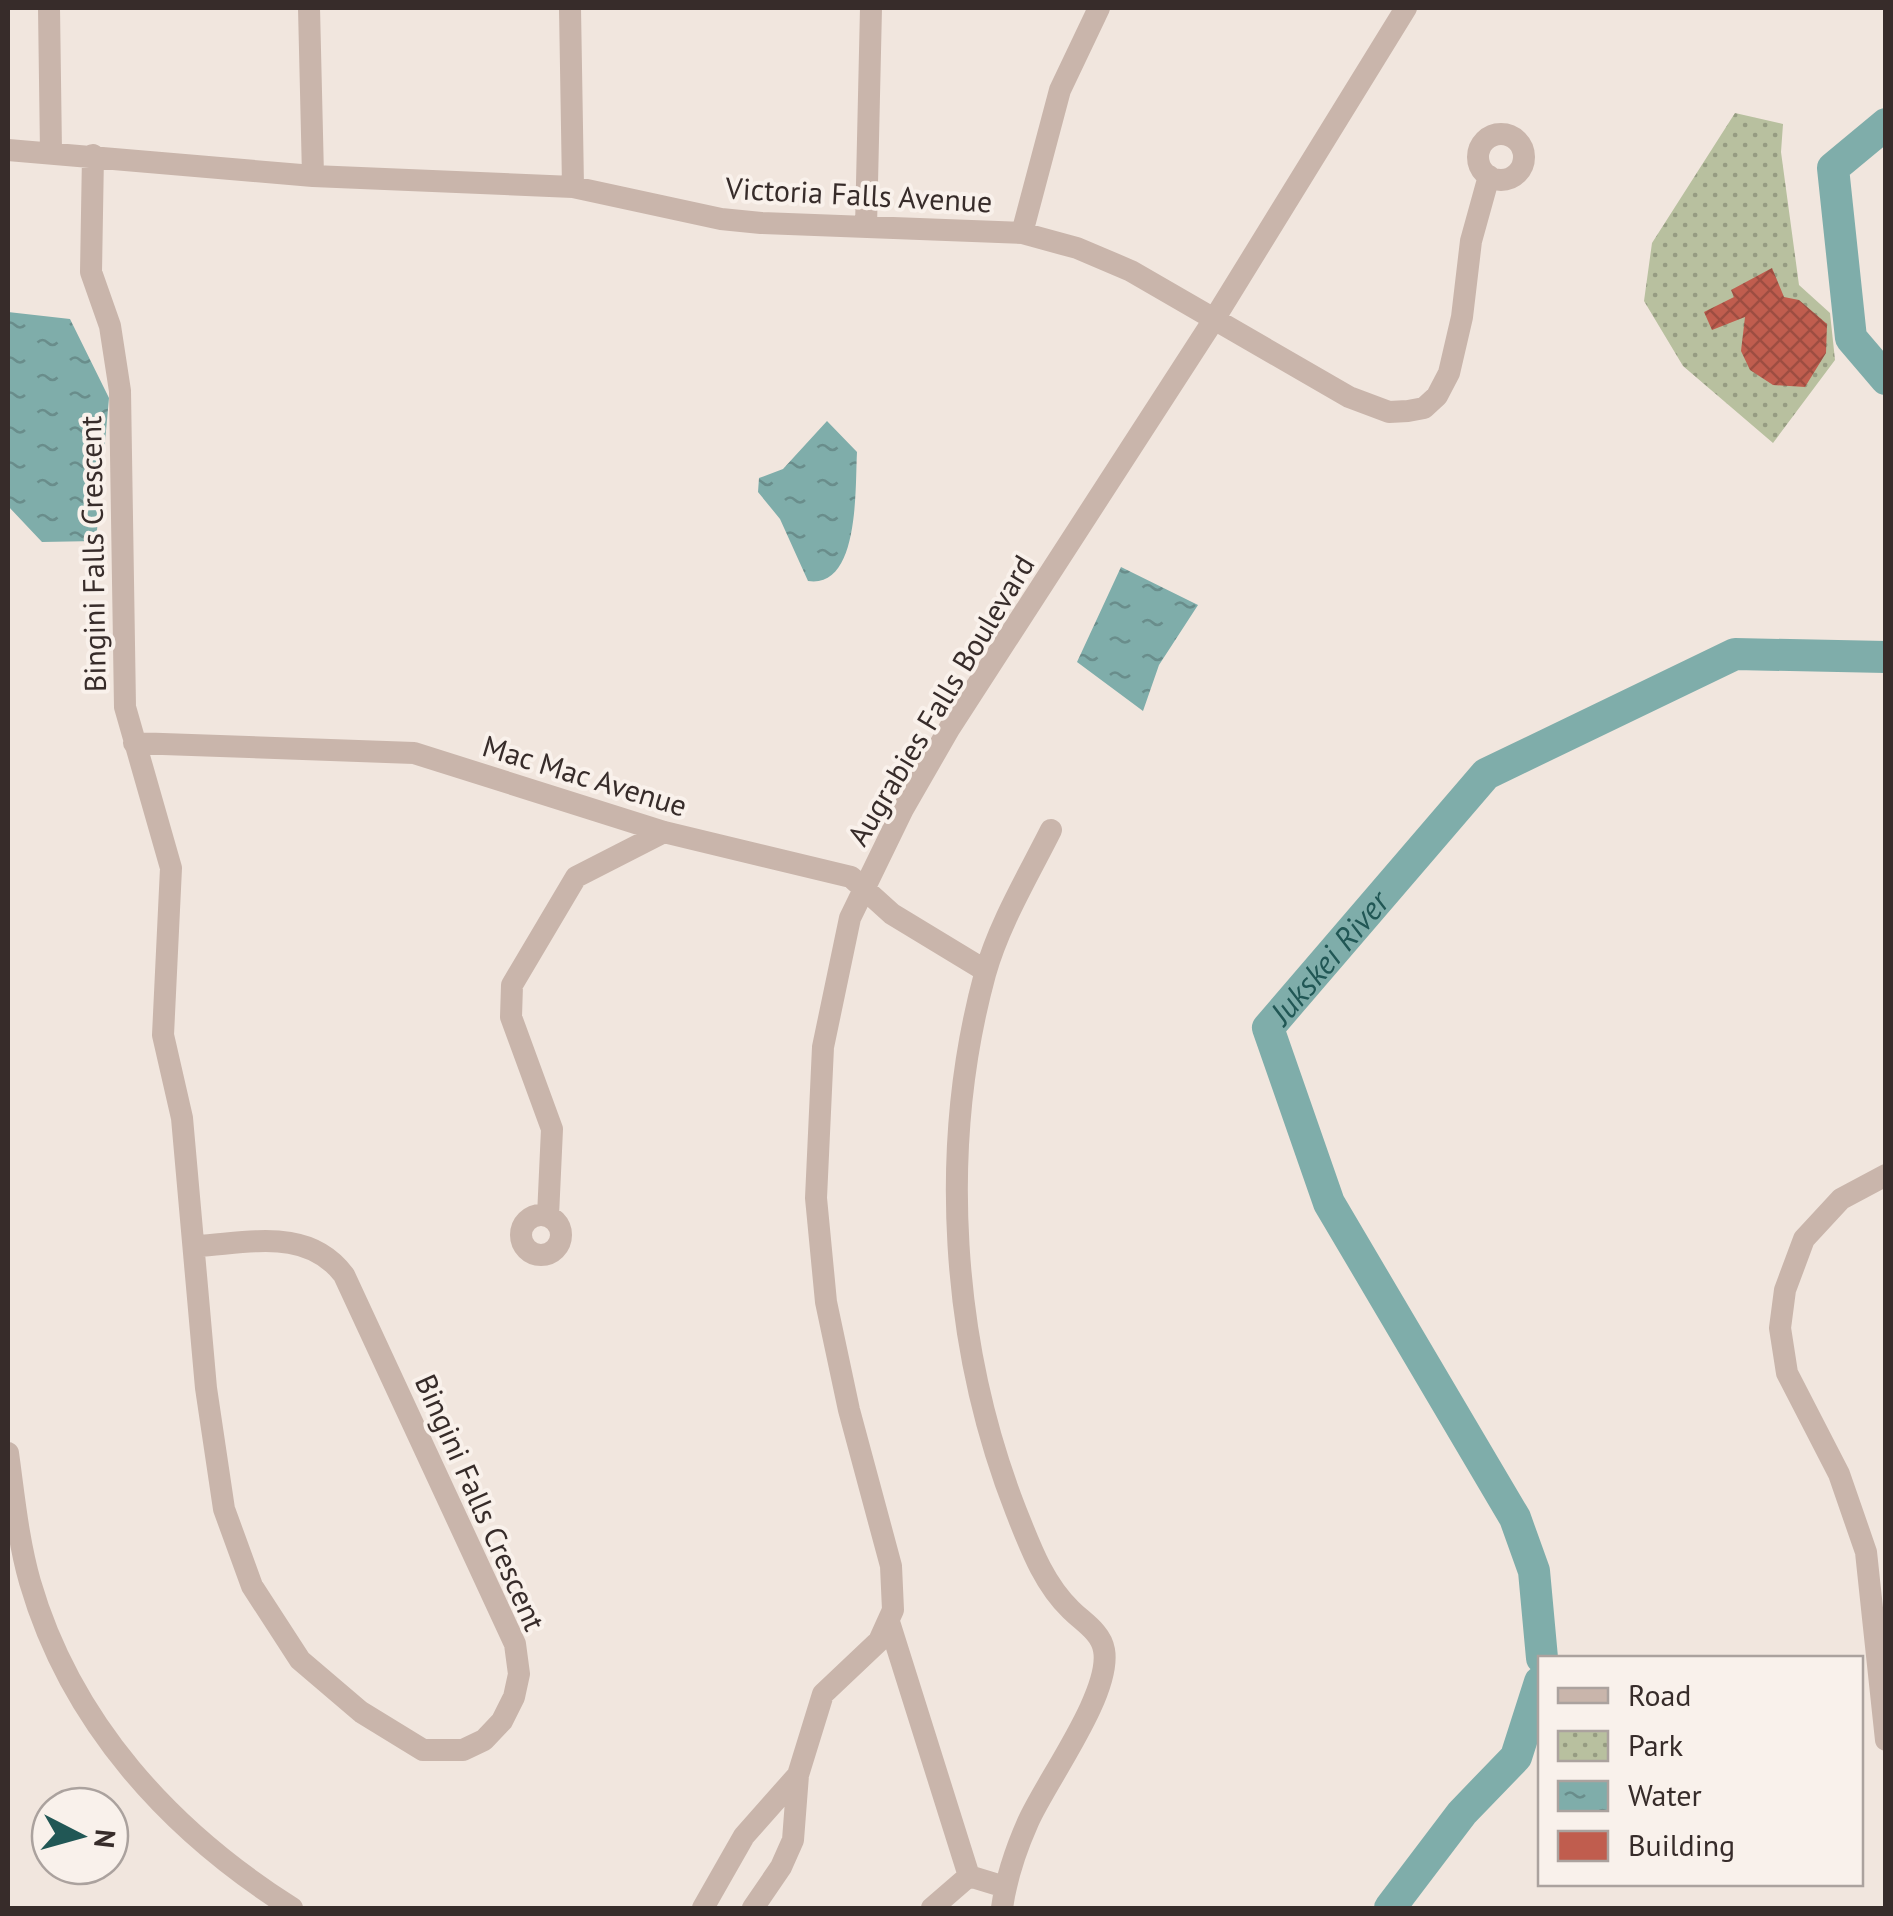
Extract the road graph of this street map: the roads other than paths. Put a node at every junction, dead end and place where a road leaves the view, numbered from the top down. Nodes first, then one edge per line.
1 (49, 8) edge
2 (309, 8) edge
3 (570, 8) edge
4 (871, 8) edge
5 (1099, 8) edge
6 (1406, 8) edge
7 (8, 150) edge
8 (51, 152) junction
9 (93, 156) junction
10 (313, 176) junction
11 (1489, 176) dead end
12 (573, 186) junction
13 (866, 227) junction
14 (1022, 233) junction
15 (1213, 321) junction
16 (134, 743) junction
17 (1052, 830) dead end
18 (664, 832) junction
19 (864, 885) junction
20 (986, 971) junction
21 (1886, 1175) edge
22 (548, 1216) dead end
23 (196, 1246) junction
24 (8, 1454) edge
25 (890, 1625) junction
26 (1883, 1674) edge
27 (1886, 1740) edge
28 (798, 1775) junction
29 (969, 1876) junction
30 (1004, 1898) edge
31 (712, 1905) edge
32 (292, 1908) edge
33 (753, 1908) edge
34 (932, 1908) edge

1 - 8 street
2 - 10 street
3 - 12 street
4 - 13 street
5 - 14 street
6 - 15 street, Augrabies Falls Boulevard
7 - 8 street, Victoria Falls Avenue
8 - 9 street, Victoria Falls Avenue
9 - 10 street, Victoria Falls Avenue
9 - 16 street, Bingini Falls Crescent
10 - 12 street, Victoria Falls Avenue
11 - 15 street, Victoria Falls Avenue
12 - 13 street, Victoria Falls Avenue
13 - 14 street, Victoria Falls Avenue
14 - 15 street, Victoria Falls Avenue
15 - 19 street, Augrabies Falls Boulevard
16 - 18 street, Mac Mac Avenue
16 - 23 street, Bingini Falls Crescent
17 - 20 street
18 - 19 street, Mac Mac Avenue
18 - 22 street
19 - 20 street, Mac Mac Avenue
19 - 25 street, Augrabies Falls Boulevard
20 - 30 street
21 - 26 street
23 - 23 street, Bingini Falls Crescent
24 - 32 street
25 - 28 street
25 - 29 street, Augrabies Falls Boulevard
26 - 27 street
28 - 31 street
28 - 33 street
29 - 30 street
29 - 34 street

